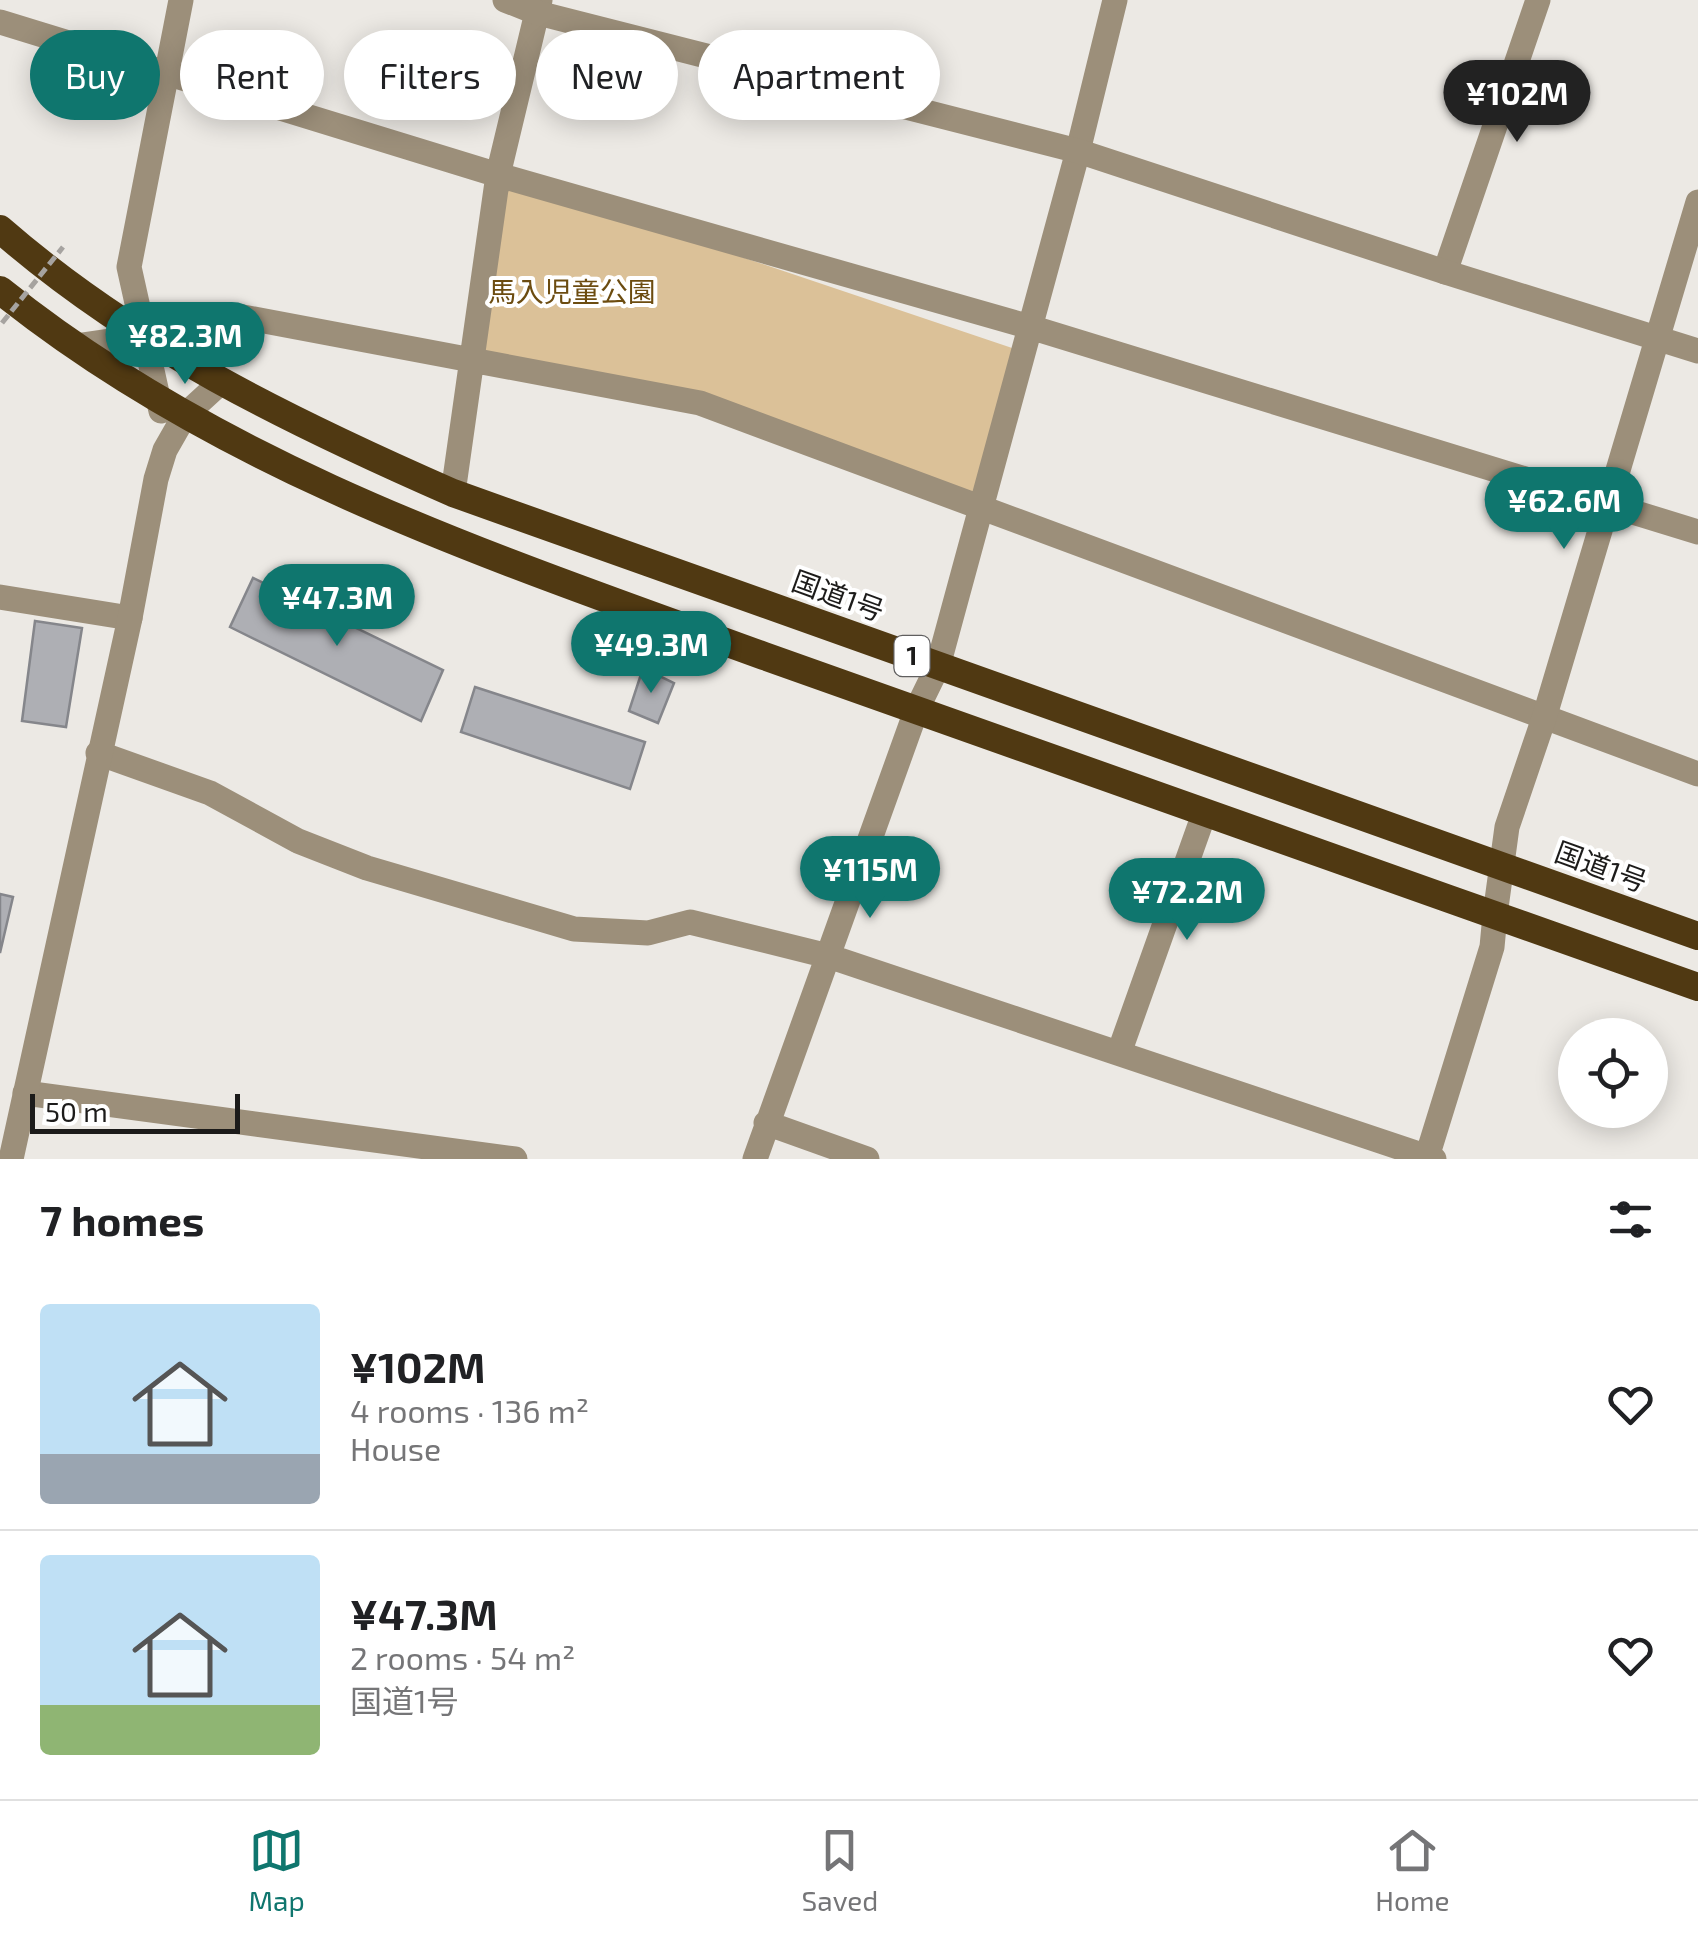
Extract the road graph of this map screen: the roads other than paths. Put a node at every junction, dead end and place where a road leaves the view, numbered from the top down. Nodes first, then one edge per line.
1 (181, 0) edge
2 (506, 0) edge
3 (1115, 0) edge
4 (1538, 0) edge
5 (539, 7) edge
6 (0, 22) edge
7 (166, 76) junction
8 (1078, 150) junction
9 (498, 175) junction
10 (1698, 202) edge
11 (0, 228) edge
12 (1445, 272) junction
13 (0, 290) edge
14 (1030, 327) junction
15 (134, 330) junction
16 (1658, 339) junction
17 (87, 344) junction
18 (1698, 351) edge
19 (472, 362) junction
20 (220, 382) junction
21 (160, 400) junction
22 (184, 415) junction
23 (165, 450) junction
24 (453, 493) junction
25 (1607, 504) junction
26 (981, 506) junction
27 (1698, 532) edge
28 (0, 597) edge
29 (130, 618) junction
30 (938, 666) junction
31 (916, 711) junction
32 (1545, 715) junction
33 (98, 753) junction
34 (1698, 774) edge
35 (1204, 814) junction
36 (1500, 865) junction
37 (1495, 915) junction
38 (1698, 936) edge
39 (828, 956) junction
40 (1698, 987) edge
41 (1118, 1053) junction
42 (25, 1093) junction
43 (766, 1123) junction
44 (1431, 1158) edge
45 (11, 1159) edge
46 (515, 1159) edge
47 (755, 1159) edge
48 (867, 1159) edge

1 - 7 street
2 - 5 street
3 - 8 street
4 - 12 street
5 - 8 street
5 - 9 street
6 - 7 street
7 - 9 street
7 - 15 street
8 - 12 street
8 - 14 street
9 - 14 street
9 - 19 street
10 - 16 street
11 - 15 highway, 国道1号 / 1
12 - 16 street
13 - 17 highway, 1
14 - 25 street
14 - 26 street
15 - 17 street
15 - 19 street
15 - 20 highway, 国道1号 / 1
15 - 21 street
16 - 18 street
16 - 25 street
17 - 21 highway, 1
19 - 24 street
19 - 26 street
20 - 22 street
20 - 24 highway, 国道1号 / 1
21 - 22 highway, 1
21 - 23 street
22 - 23 street
22 - 31 highway, 1
23 - 29 street
24 - 30 highway, 国道1号 / 1
25 - 27 street
25 - 32 street
26 - 30 street
26 - 32 street
28 - 29 street
29 - 33 street
30 - 31 street
30 - 36 highway, 国道1号 / 1
31 - 35 highway, 1
31 - 39 street
32 - 34 street
32 - 36 street
33 - 39 street
33 - 42 street
35 - 37 highway, 1
35 - 41 street
36 - 37 street
36 - 38 highway, 国道1号 / 1
37 - 40 highway, 1
37 - 44 street
39 - 41 street
39 - 43 street
41 - 44 street
42 - 45 street
42 - 46 street
43 - 47 street
43 - 48 street

